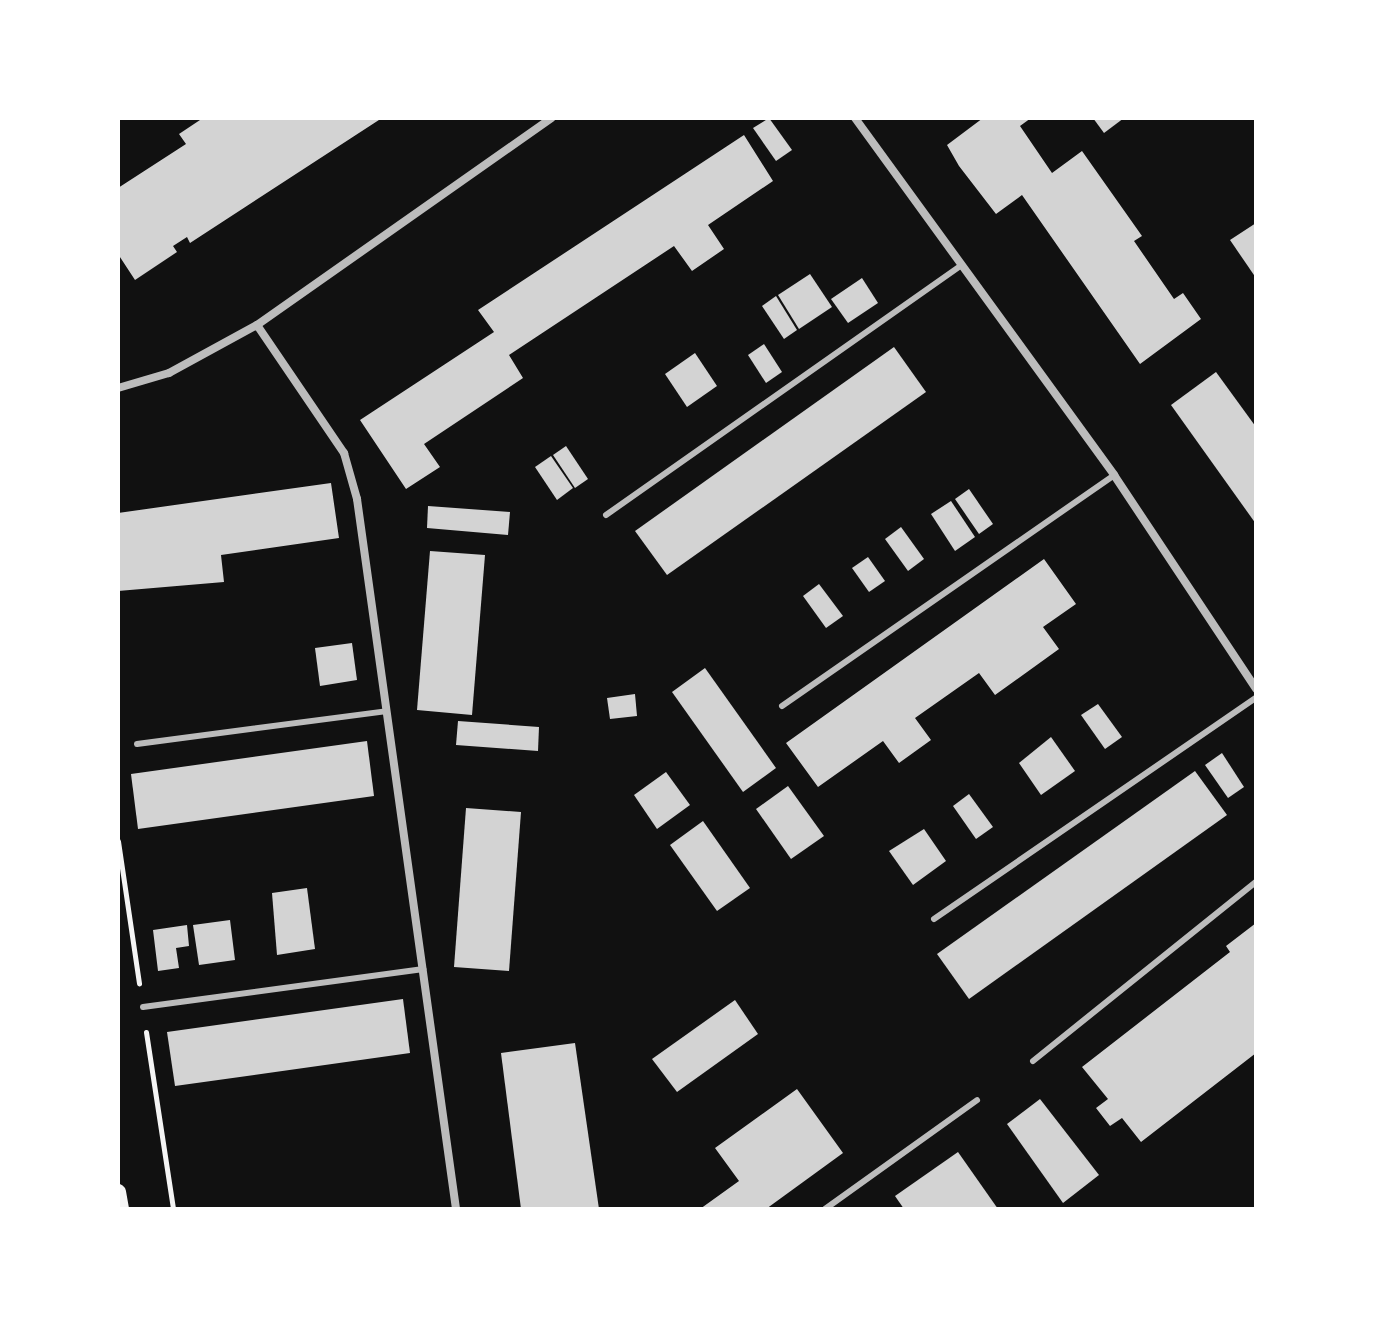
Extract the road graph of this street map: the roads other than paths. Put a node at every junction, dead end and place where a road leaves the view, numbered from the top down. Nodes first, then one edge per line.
1 (552, 118) edge
2 (855, 118) edge
3 (962, 265) junction
4 (257, 325) junction
5 (118, 388) edge
6 (1114, 475) junction
7 (606, 515) dead end
8 (1256, 670) edge
9 (1248, 677) junction
10 (1256, 689) edge
11 (1256, 698) edge
12 (782, 706) dead end
13 (387, 711) junction
14 (137, 744) dead end
15 (1256, 882) edge
16 (934, 919) dead end
17 (423, 969) junction
18 (143, 1007) dead end
19 (1033, 1061) dead end
20 (977, 1100) dead end
21 (118, 1192) edge
22 (121, 1209) edge
23 (456, 1209) edge
24 (825, 1209) edge

1 - 4 street
2 - 3 street
3 - 6 street
3 - 7 lane
4 - 5 street
4 - 13 street
6 - 9 street
6 - 12 lane
8 - 9 street
9 - 10 street
11 - 16 lane
13 - 14 lane
13 - 17 street
15 - 19 lane
17 - 18 lane
17 - 23 street
20 - 24 lane
21 - 22 main road

